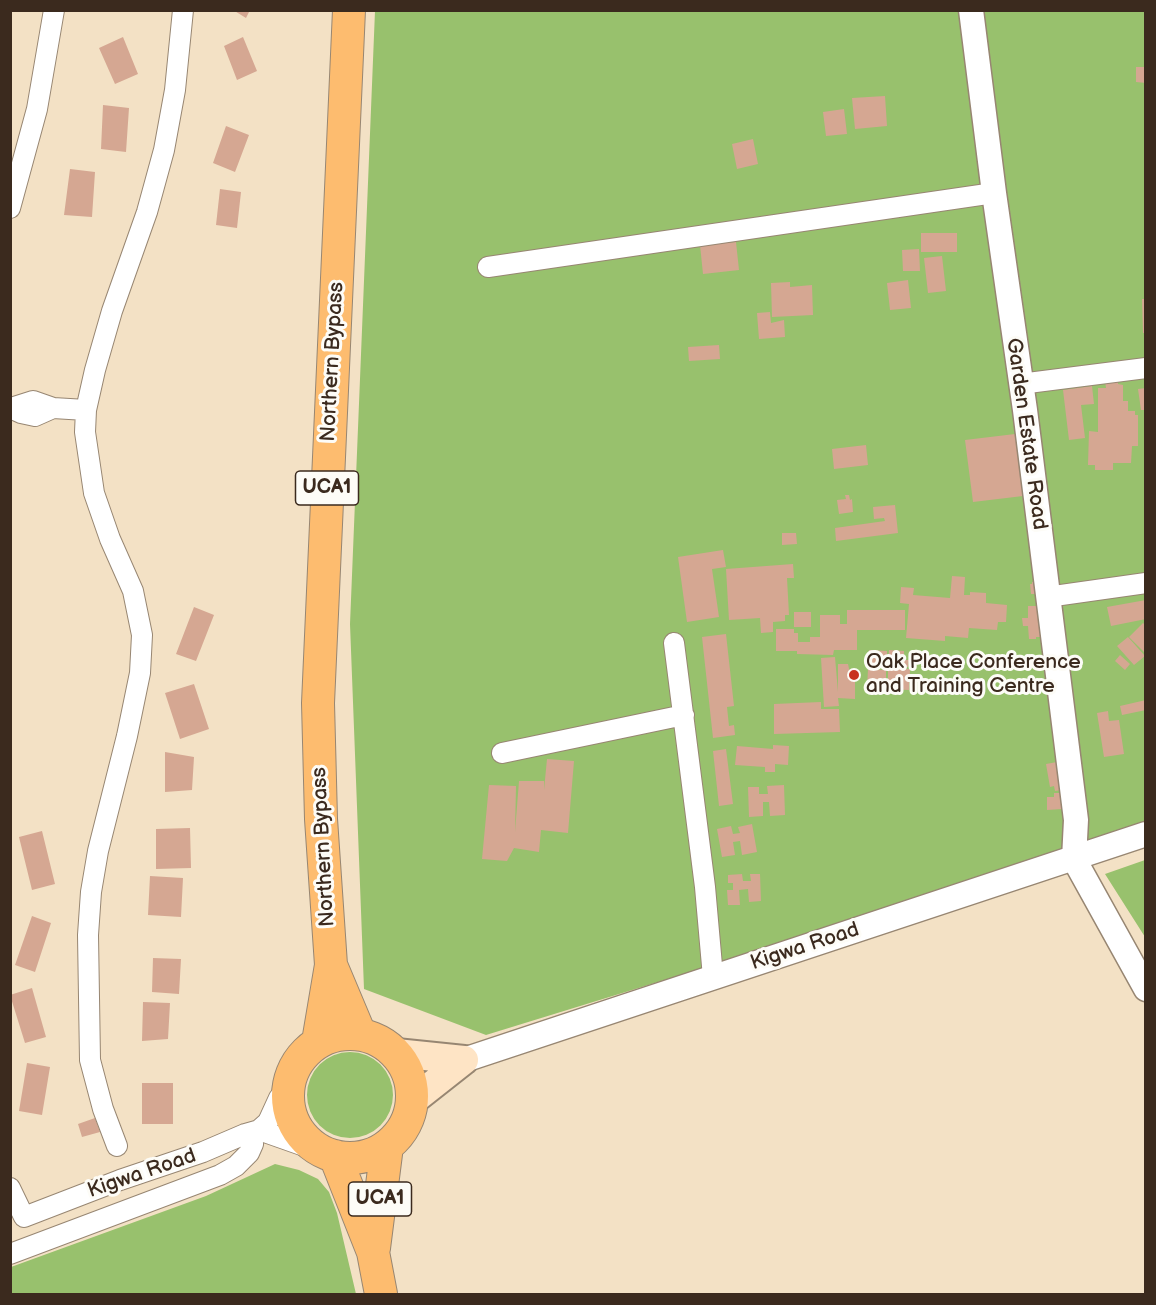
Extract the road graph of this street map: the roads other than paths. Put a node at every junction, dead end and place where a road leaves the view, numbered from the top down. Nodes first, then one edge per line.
1 (54, 10) edge
2 (183, 10) edge
3 (349, 10) edge
4 (971, 10) edge
5 (994, 193) junction
6 (10, 207) edge
7 (488, 267) dead end
8 (1146, 368) edge
9 (1020, 384) junction
10 (11, 408) edge
11 (86, 410) junction
12 (1146, 583) edge
13 (1047, 597) junction
14 (674, 643) dead end
15 (684, 715) junction
16 (502, 753) dead end
17 (1146, 834) edge
18 (1074, 859) junction
19 (331, 965) junction
20 (713, 977) junction
21 (1146, 988) edge
22 (360, 1034) junction
23 (318, 1042) junction
24 (396, 1053) junction
25 (464, 1060) junction
26 (288, 1088) junction
27 (412, 1101) junction
28 (252, 1132) junction
29 (117, 1146) dead end
30 (387, 1146) junction
31 (331, 1155) junction
32 (10, 1188) edge
33 (374, 1252) junction
34 (10, 1254) edge
35 (381, 1294) edge

1 - 6 street
2 - 11 street
3 - 19 main road, Northern Bypass / UCA1
4 - 5 street, Garden Estate Road
5 - 7 street
5 - 9 street, Garden Estate Road
8 - 9 street
9 - 13 street, Garden Estate Road
10 - 11 street
11 - 29 street
12 - 13 street
13 - 18 street, Garden Estate Road
14 - 15 street
15 - 16 street
15 - 20 street
17 - 18 street, Kigwa Road
18 - 20 street, Kigwa Road
18 - 21 street
19 - 22 main road, UCA1
19 - 23 main road, UCA1
20 - 25 street, Kigwa Road
22 - 23 main road
22 - 24 main road
23 - 26 main road
24 - 25 main road
24 - 27 main road
25 - 27 main road
26 - 28 street
26 - 31 main road
27 - 30 main road
28 - 31 street
28 - 32 street, Kigwa Road
28 - 34 street
30 - 31 main road
30 - 33 main road, UCA1
31 - 33 main road, UCA1
33 - 35 main road, UCA1

